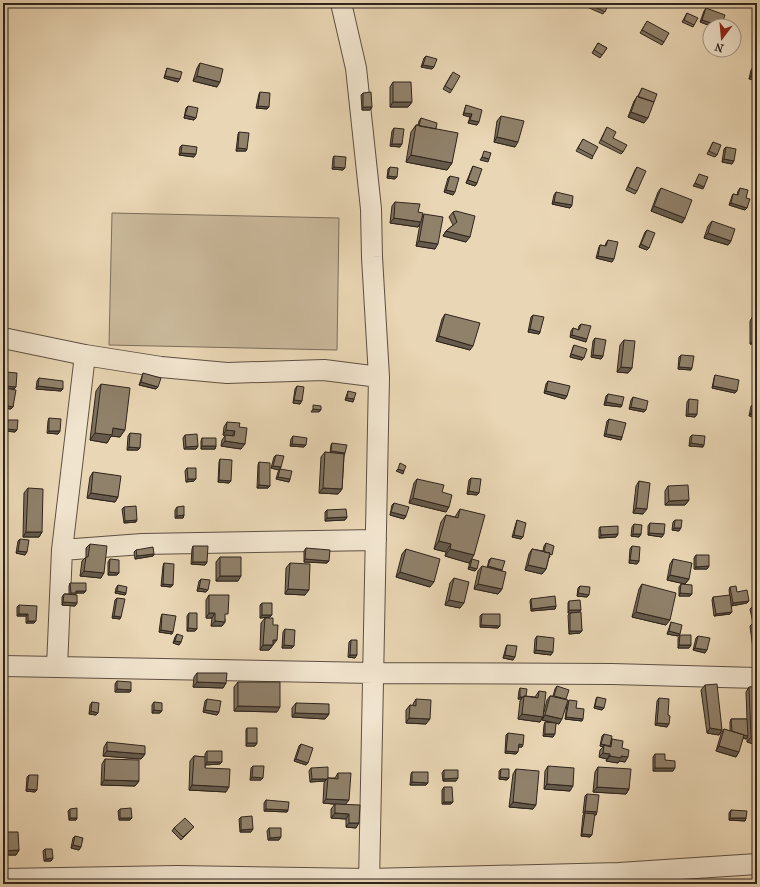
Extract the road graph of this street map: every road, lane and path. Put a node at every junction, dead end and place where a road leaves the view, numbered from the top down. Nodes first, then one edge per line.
1 (341, 3) edge
2 (3, 338) edge
3 (85, 355) junction
4 (379, 377) junction
5 (376, 540) junction
6 (62, 550) junction
7 (3, 666) edge
8 (57, 666) junction
9 (373, 673) junction
10 (757, 678) edge
11 (757, 864) edge
12 (3, 879) edge
13 (518, 880) edge
14 (369, 881) edge

1 - 4 street
2 - 3 street
3 - 4 street
3 - 6 street
4 - 5 street
5 - 6 street
5 - 9 street
6 - 8 street
7 - 8 street
8 - 9 street
9 - 10 street
9 - 14 street
11 - 13 street
12 - 14 street
13 - 14 street

